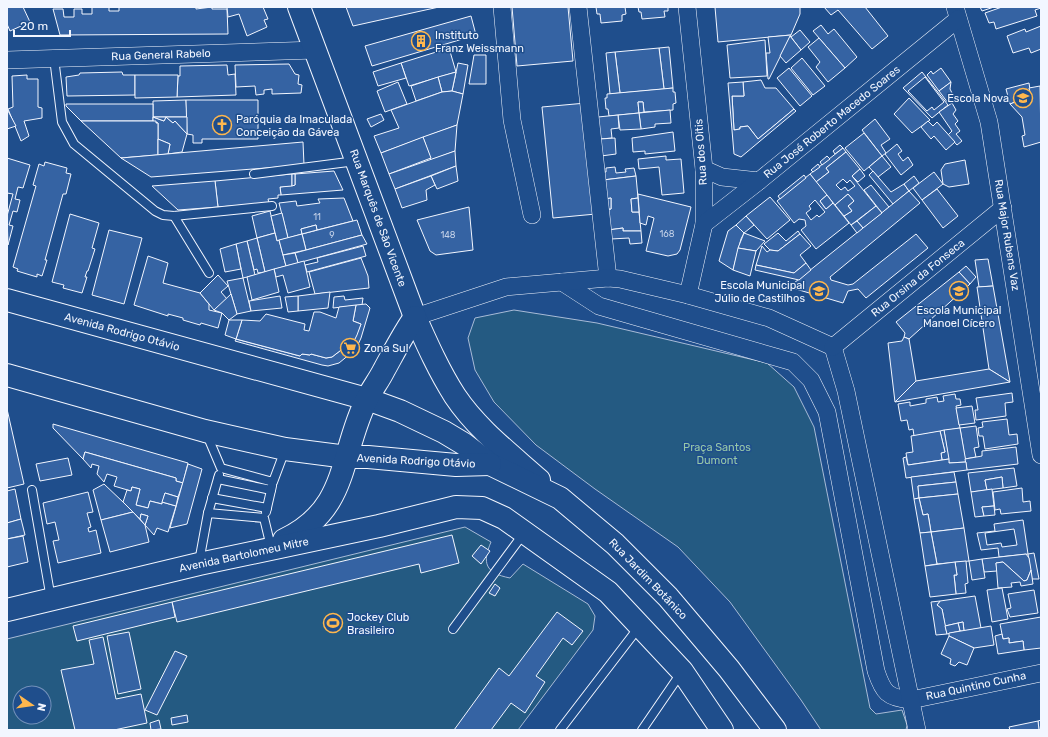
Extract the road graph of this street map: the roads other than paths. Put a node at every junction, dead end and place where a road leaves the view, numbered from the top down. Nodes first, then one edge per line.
1 (299, 7) edge
2 (502, 7) edge
3 (578, 7) edge
4 (687, 7) edge
5 (957, 13) edge
6 (316, 50) junction
7 (54, 58) junction
8 (7, 60) edge
9 (356, 161) junction
10 (704, 169) junction
11 (254, 174) dead end
12 (760, 181) junction
13 (272, 206) dead end
14 (1003, 208) junction
15 (532, 215) dead end
16 (174, 216) junction
17 (704, 224) junction
18 (209, 273) dead end
19 (608, 278) junction
20 (562, 282) junction
21 (688, 295) junction
22 (7, 300) edge
23 (415, 317) junction
24 (833, 347) junction
25 (7, 375) edge
26 (367, 399) junction
27 (205, 430) junction
28 (285, 449) junction
29 (1041, 455) edge
30 (347, 457) junction
31 (490, 464) junction
32 (220, 468) junction
33 (218, 480) junction
34 (273, 482) junction
35 (32, 490) dead end
36 (271, 490) junction
37 (212, 498) junction
38 (560, 498) junction
39 (267, 508) junction
40 (208, 513) junction
41 (264, 518) junction
42 (525, 532) junction
43 (266, 549) junction
44 (199, 564) junction
45 (52, 600) junction
46 (7, 610) edge
47 (640, 625) junction
48 (453, 629) dead end
49 (682, 671) junction
50 (1041, 673) edge
51 (911, 700) junction
52 (560, 730) edge
53 (642, 730) edge
54 (722, 730) edge
55 (775, 730) edge
56 (917, 730) edge

1 - 6 main road, Rua Marquês de São Vicente
2 - 15 street
3 - 19 street
4 - 10 street, Rua dos Oitis
5 - 12 street, Rua José Roberto Macedo Soares
5 - 14 street, Rua Major Rubens Vaz
6 - 7 street, Rua General Rabelo
6 - 9 main road, Rua Marquês de São Vicente
7 - 8 street, Rua General Rabelo
7 - 16 lane
9 - 11 lane
9 - 23 main road, Rua Marquês de São Vicente
10 - 12 street
10 - 17 street, Rua dos Oitis
12 - 17 street, Rua José Roberto Macedo Soares
13 - 16 lane
14 - 24 street, Rua Orsina da Fonseca
14 - 29 street, Rua Major Rubens Vaz
16 - 18 lane
17 - 21 street, Rua dos Oitis
19 - 20 street
19 - 21 street
20 - 23 street
20 - 51 street
21 - 24 street
22 - 26 main road, Avenida Rodrigo Otávio
23 - 26 main road
23 - 38 main road
24 - 51 street
25 - 27 main road, Avenida Rodrigo Otávio
26 - 30 main road
26 - 31 main road, Avenida Rodrigo Otávio
27 - 28 main road, Avenida Rodrigo Otávio
27 - 32 lane
28 - 30 main road, Avenida Rodrigo Otávio
28 - 34 lane
30 - 31 main road, Avenida Rodrigo Otávio
30 - 43 main road
31 - 38 main road, Rua Jardim Botânico
32 - 33 lane
32 - 34 lane
33 - 36 lane
33 - 37 lane
34 - 36 lane
35 - 45 lane
36 - 39 lane
37 - 39 lane
37 - 40 lane
38 - 55 main road, Rua Jardim Botânico
39 - 41 lane
40 - 41 lane
40 - 44 lane
41 - 43 lane
42 - 43 main road, Avenida Bartolomeu Mitre
42 - 47 main road
42 - 48 lane
43 - 44 main road, Avenida Bartolomeu Mitre
44 - 45 main road, Avenida Bartolomeu Mitre
45 - 46 main road, Avenida Bartolomeu Mitre
47 - 49 main road
47 - 52 lane
49 - 53 lane
49 - 54 main road
50 - 51 street, Rua Quintino Cunha
51 - 56 street

